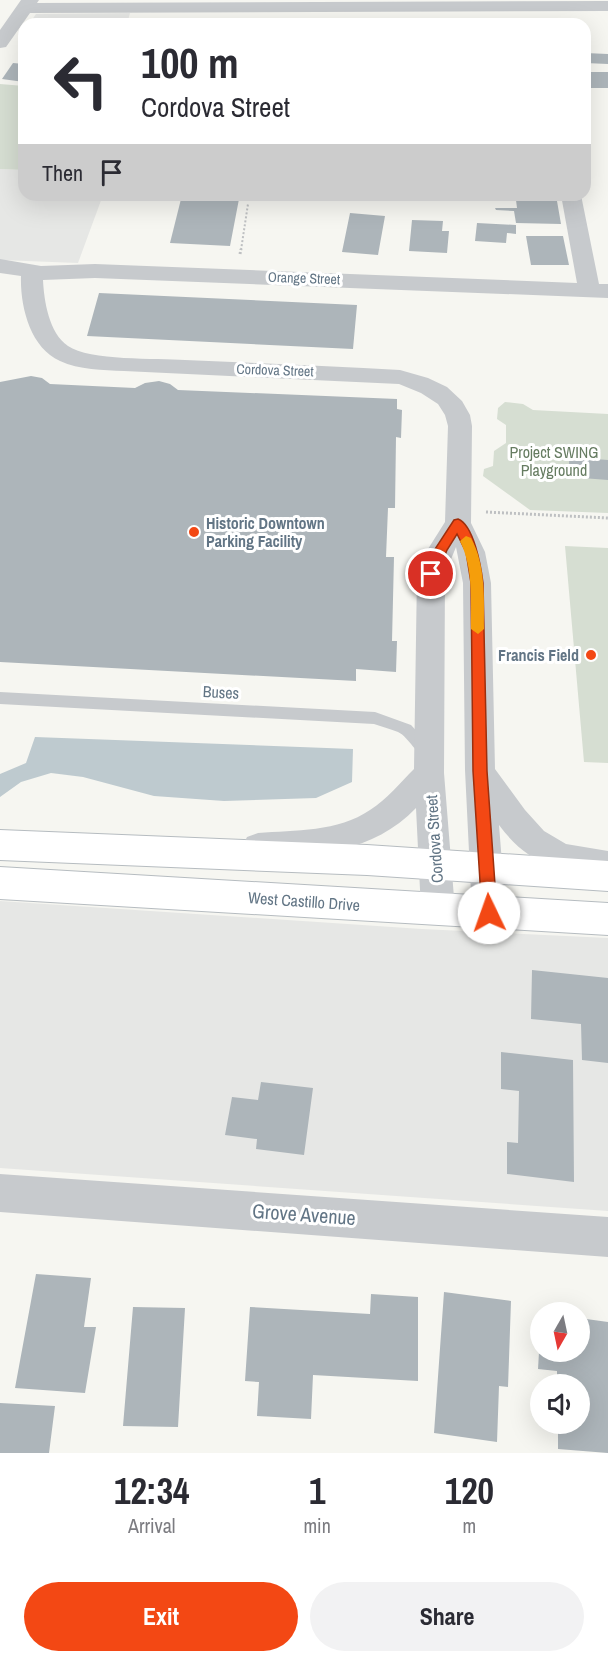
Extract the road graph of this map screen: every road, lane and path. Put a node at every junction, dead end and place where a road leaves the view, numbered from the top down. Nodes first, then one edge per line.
1 (572, 3) edge
2 (28, 4) edge
3 (534, 6) junction
4 (608, 6) edge
5 (536, 18) edge
6 (0, 43) edge
7 (574, 201) edge
8 (248, 204) dead end
9 (239, 255) dead end
10 (0, 266) edge
11 (33, 272) junction
12 (598, 291) edge
13 (458, 517) junction
14 (608, 518) edge
15 (0, 698) edge
16 (429, 763) junction
17 (480, 771) junction
18 (0, 845) edge
19 (195, 854) junction
20 (436, 865) junction
21 (608, 865) edge
22 (487, 869) junction
23 (608, 876) edge
24 (0, 883) edge
25 (438, 909) junction
26 (489, 913) junction
27 (608, 919) edge
28 (0, 1193) edge
29 (608, 1237) edge

1 - 3 street
1 - 4 street
2 - 3 street
2 - 6 street
3 - 5 street
7 - 12 street
8 - 9 path
10 - 11 street, Orange Street
11 - 12 street, Orange Street
11 - 13 street, Cordova Street
13 - 14 path
13 - 16 street, Cordova Street
13 - 17 street, Cordova Street
15 - 16 lane, Buses
16 - 19 street
16 - 20 street, Cordova Street
17 - 21 street
17 - 22 street, Cordova Street
18 - 19 main road
19 - 20 main road
20 - 22 main road
20 - 25 street, Cordova Street
22 - 23 main road
22 - 26 street, Cordova Street
24 - 25 main road, West Castillo Drive
25 - 26 main road, West Castillo Drive
26 - 27 main road, West Castillo Drive
28 - 29 street, Grove Avenue

